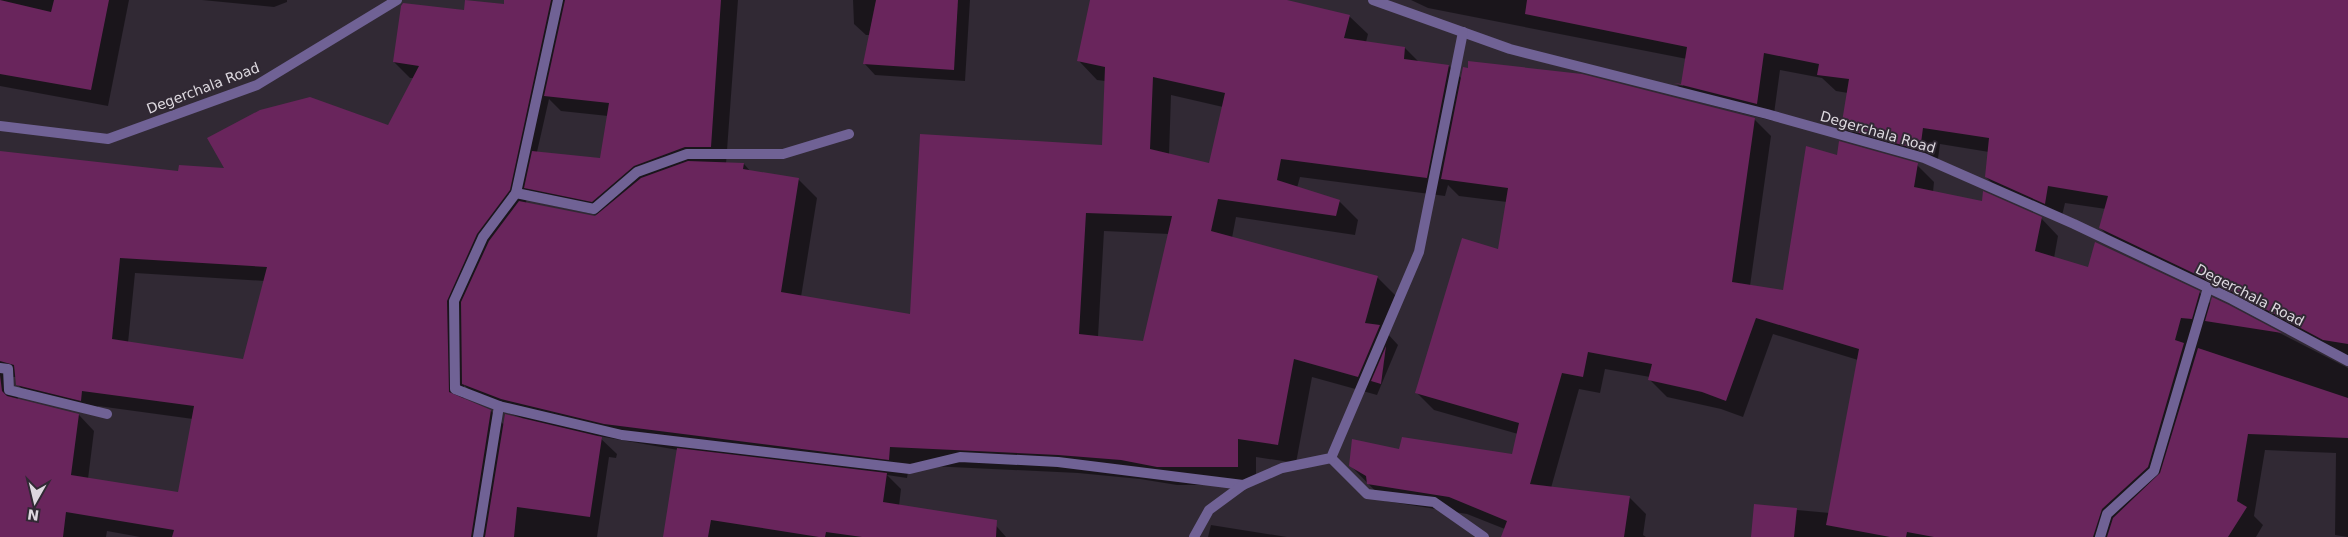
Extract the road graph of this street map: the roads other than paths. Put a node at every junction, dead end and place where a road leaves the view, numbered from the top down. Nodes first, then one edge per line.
1 (397, 0) edge
2 (558, 0) edge
3 (1373, 0) edge
4 (1463, 32) junction
5 (0, 126) edge
6 (849, 134) dead end
7 (516, 193) junction
8 (2208, 288) junction
9 (2348, 361) edge
10 (0, 368) edge
11 (499, 406) junction
12 (107, 414) dead end
13 (1331, 458) junction
14 (1243, 485) junction
15 (478, 537) edge
16 (1194, 537) edge
17 (1484, 537) edge
18 (2100, 537) edge

1 - 5 street, Degerchala Road
2 - 7 street
3 - 4 street, Degerchala Road
4 - 8 street, Degerchala Road
4 - 13 street
6 - 7 street
7 - 11 street
8 - 9 street, Degerchala Road
8 - 18 street
10 - 12 street
11 - 14 street
11 - 15 street
13 - 14 street
13 - 17 street
14 - 16 street

